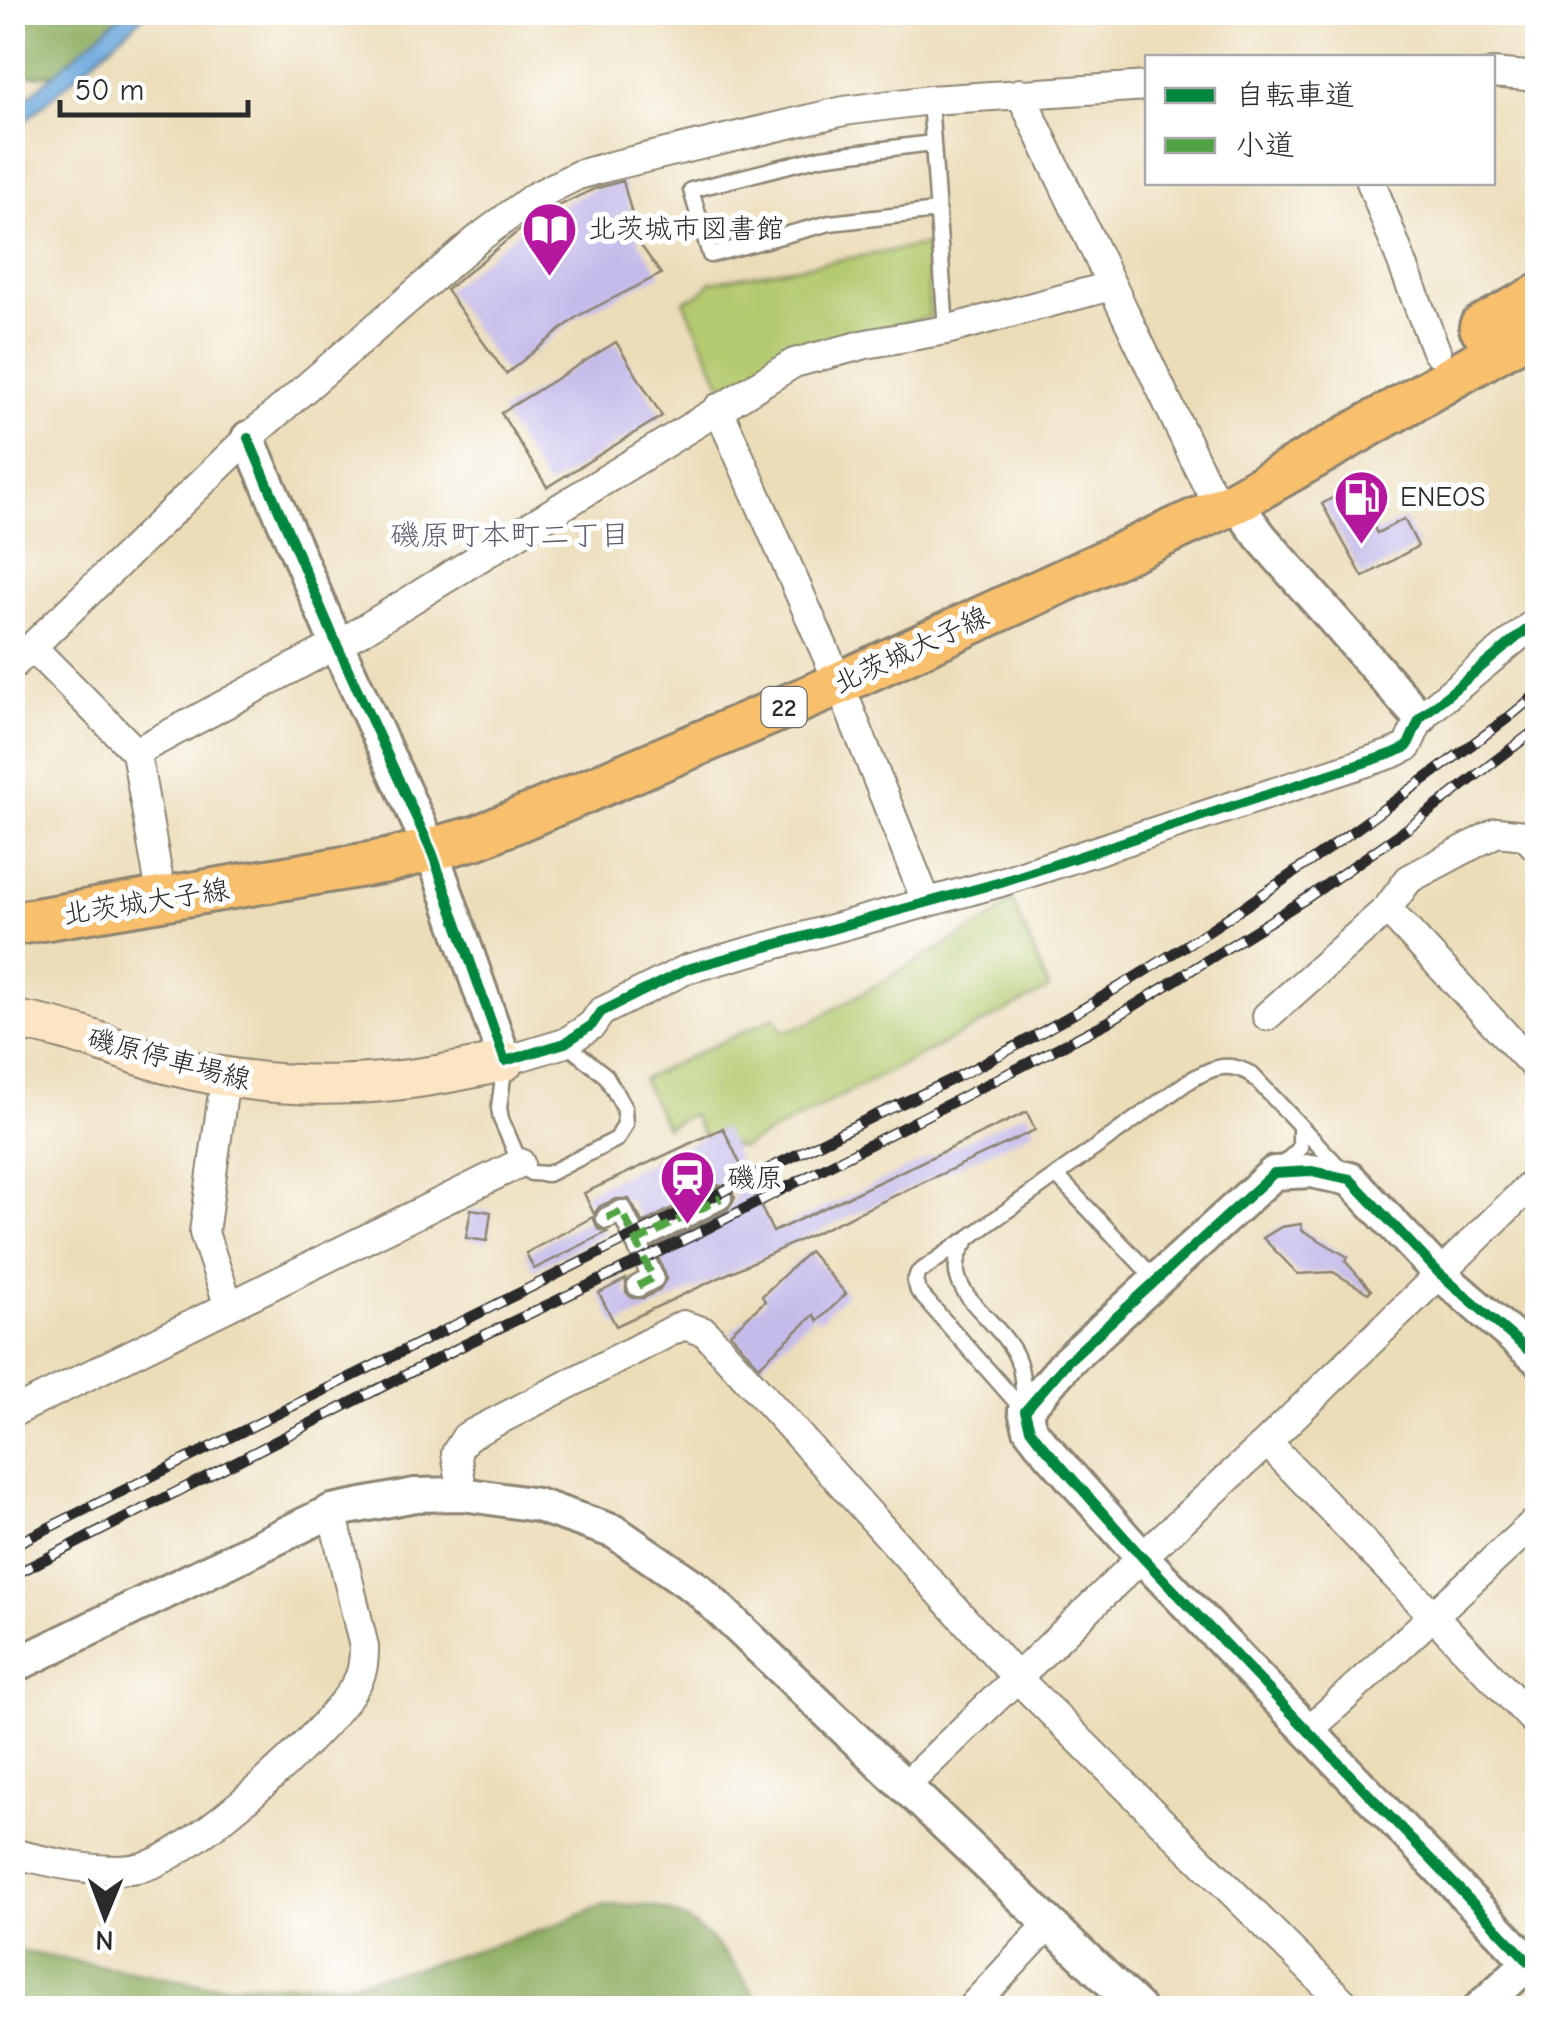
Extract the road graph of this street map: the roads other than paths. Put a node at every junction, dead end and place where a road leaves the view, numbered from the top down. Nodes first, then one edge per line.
1 (1495, 74) edge
2 (1538, 78) edge
3 (1145, 86) edge
4 (1020, 93) junction
5 (930, 100) junction
6 (932, 142) junction
7 (1372, 185) edge
8 (937, 211) junction
9 (1111, 286) junction
10 (1538, 296) edge
11 (946, 330) junction
12 (1526, 344) edge
13 (1436, 352) junction
14 (718, 408) junction
15 (248, 438) junction
16 (1296, 467) junction
17 (1228, 506) junction
18 (1538, 620) edge
19 (337, 646) junction
20 (22, 656) edge
21 (839, 683) junction
22 (1420, 718) junction
23 (136, 752) junction
24 (1538, 849) edge
25 (432, 852) junction
26 (162, 900) junction
27 (926, 901) junction
28 (1388, 909) junction
29 (12, 924) edge
30 (1267, 1016) dead end
31 (12, 1020) edge
32 (564, 1043) junction
33 (505, 1061) junction
34 (1538, 1070) edge
35 (225, 1078) junction
36 (1300, 1128) junction
37 (520, 1164) junction
38 (1274, 1173) junction
39 (1057, 1176) junction
40 (1538, 1178) edge
41 (1350, 1179) junction
42 (721, 1198) dead end
43 (613, 1218) dead end
44 (970, 1237) junction
45 (636, 1242) junction
46 (1439, 1273) junction
47 (642, 1280) dead end
48 (1156, 1280) junction
49 (229, 1306) junction
50 (1016, 1354) junction
51 (1538, 1359) edge
52 (1068, 1362) junction
53 (13, 1411) edge
54 (1025, 1412) junction
55 (1268, 1442) junction
56 (463, 1494) junction
57 (332, 1511) junction
58 (1538, 1518) edge
59 (1142, 1556) junction
60 (1432, 1618) junction
61 (12, 1666) edge
62 (1016, 1677) junction
63 (1538, 1725) edge
64 (1308, 1730) junction
65 (904, 1786) junction
66 (12, 1853) edge
67 (1048, 1924) junction
68 (1533, 1958) edge
69 (972, 2008) edge
70 (1138, 2008) edge
71 (1349, 2008) edge
72 (1480, 2008) edge

1 - 2 street
3 - 4 street
4 - 5 street
4 - 9 street
5 - 6 lane
5 - 15 street
6 - 8 lane
6 - 8 lane
7 - 13 street
8 - 11 lane
9 - 11 street
9 - 17 street
10 - 13 main road
11 - 14 street
12 - 16 main road, 北茨城大子線 / 22
13 - 16 main road
14 - 19 street
14 - 21 street
15 - 19 street
15 - 20 street
16 - 17 main road, 北茨城大子線 / 22
17 - 21 main road, 北茨城大子線 / 22
17 - 22 street
18 - 22 street
19 - 23 street
19 - 25 street
20 - 23 street
21 - 25 main road, 北茨城大子線 / 22
21 - 27 street
22 - 27 street
23 - 26 street
24 - 28 street
25 - 26 main road, 北茨城大子線 / 22
25 - 33 street
26 - 29 main road, 北茨城大子線 / 22
27 - 32 street
28 - 30 street
28 - 34 street
31 - 35 main road, 磯原停車場線
32 - 33 street
32 - 37 lane
33 - 35 main road, 磯原停車場線
33 - 37 lane
35 - 49 street
36 - 38 lane
36 - 39 lane
36 - 41 lane
37 - 49 street
38 - 41 street
38 - 48 street
39 - 44 lane
39 - 48 lane
40 - 46 street
41 - 46 street
42 - 45 street
43 - 45 street
44 - 50 lane
44 - 54 lane
45 - 47 street
46 - 51 street
46 - 55 street
48 - 52 street
49 - 53 street
50 - 52 lane
50 - 54 lane
52 - 54 street
54 - 59 street
55 - 59 street
55 - 60 street
56 - 57 street
56 - 62 street
56 - 65 street
57 - 61 street
57 - 66 street
58 - 60 street
59 - 62 street
59 - 64 street
60 - 63 street
60 - 64 street
62 - 65 street
62 - 71 street
64 - 68 street
65 - 67 street
67 - 69 street
67 - 70 street
68 - 72 street

